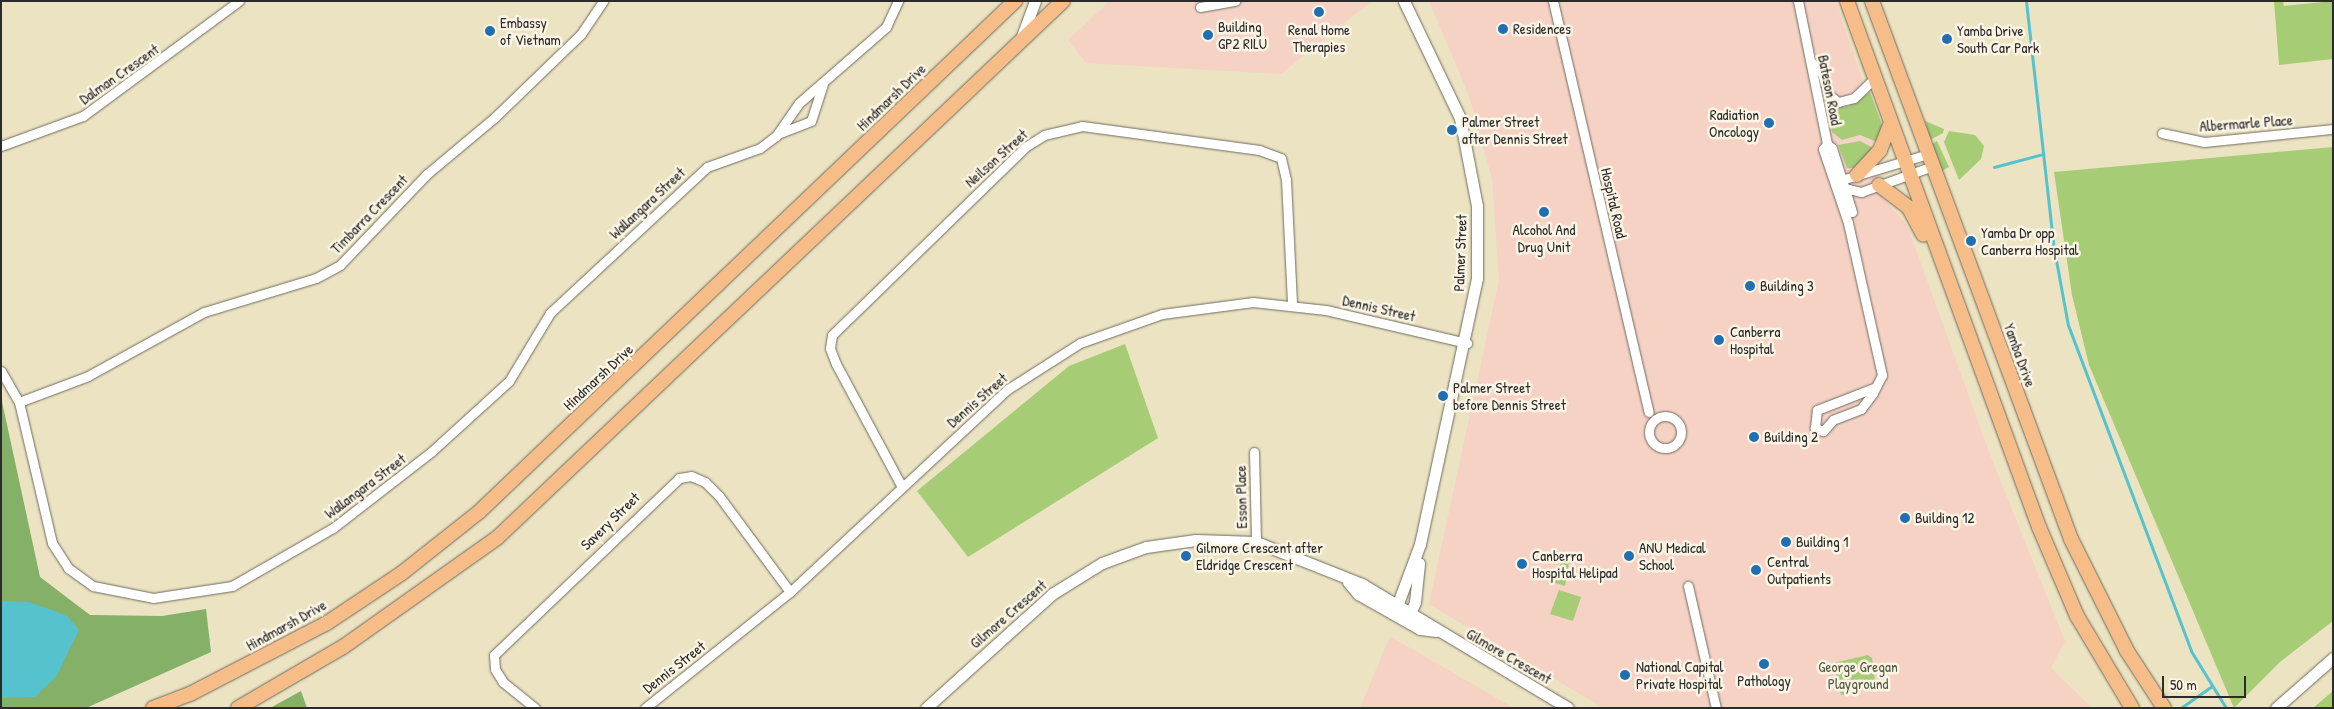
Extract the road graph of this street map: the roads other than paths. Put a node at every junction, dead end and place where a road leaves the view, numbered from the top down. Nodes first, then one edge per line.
1 (239, 1) edge
2 (603, 1) edge
3 (898, 1) edge
4 (1002, 1) edge
5 (1016, 1) edge
6 (1035, 1) edge
7 (1063, 1) edge
8 (1235, 1) edge
9 (1404, 1) edge
10 (1553, 1) edge
11 (1798, 1) edge
12 (1847, 1) edge
13 (1872, 1) edge
14 (1200, 6) dead end
15 (998, 18) junction
16 (1020, 40) junction
17 (1812, 63) junction
18 (1874, 79) junction
19 (824, 84) junction
20 (1890, 124) junction
21 (2333, 129) edge
22 (2162, 133) dead end
23 (776, 136) junction
24 (1, 146) edge
25 (1930, 160) junction
26 (1904, 161) junction
27 (1857, 175) junction
28 (1909, 175) junction
29 (1840, 184) junction
30 (1879, 185) junction
31 (1861, 192) junction
32 (1852, 212) junction
33 (1848, 223) junction
34 (1939, 256) junction
35 (1292, 304) junction
36 (1467, 343) junction
37 (1, 372) edge
38 (1876, 387) junction
39 (19, 402) junction
40 (1649, 412) junction
41 (1663, 416) junction
42 (1650, 426) junction
43 (1254, 452) dead end
44 (902, 487) junction
45 (1256, 542) junction
46 (1420, 544) junction
47 (1688, 586) dead end
48 (790, 592) junction
49 (1396, 609) junction
50 (1409, 616) junction
51 (2333, 658) edge
52 (153, 708) edge
53 (238, 708) edge
54 (535, 708) edge
55 (645, 708) edge
56 (926, 708) edge
57 (1568, 708) edge
58 (1716, 708) edge
59 (2132, 708) edge
60 (2164, 708) edge
61 (2276, 708) edge

1 - 24 street, Dalman Crescent
2 - 39 street, Timbarra Crescent
3 - 19 street, Wallangara Street
4 - 15 main road
5 - 15 main road, Hindmarsh Drive
6 - 16 street
7 - 16 main road
8 - 14 street
9 - 36 street, Palmer Street
10 - 40 street, Hospital Road
11 - 17 street, Bateson Road
12 - 18 main road
13 - 25 main road, Yamba Drive
15 - 52 main road, Hindmarsh Drive
16 - 53 main road
17 - 18 street
17 - 29 street, Bateson Road
18 - 20 main road
19 - 23 street, Wallangara Street
19 - 23 street, Wallangara Street
20 - 26 main road
20 - 27 main road
21 - 22 street, Albermarle Place
23 - 39 street, Wallangara Street
25 - 26 street
25 - 28 street
25 - 60 main road, Yamba Drive
26 - 27 street
26 - 28 main road
27 - 29 street
28 - 30 street
28 - 34 main road
29 - 31 street
29 - 32 street
29 - 33 street
30 - 31 street
30 - 34 main road
31 - 32 street
32 - 33 street
33 - 38 street
34 - 59 main road
35 - 36 street, Dennis Street
35 - 44 street, Dennis Street
35 - 44 street, Neilson Street
36 - 46 street, Palmer Street
37 - 39 street, Wallangara Street
38 - 38 street
40 - 41 street, Hospital Road
40 - 42 street, Hospital Road
41 - 42 street
41 - 42 street, Hospital Road
43 - 45 street, Esson Place
44 - 48 street, Dennis Street
45 - 49 street, Gilmore Crescent
45 - 56 street, Gilmore Crescent
46 - 49 street, Palmer Street
46 - 50 street, Palmer Street
47 - 58 street
48 - 54 street, Savery Street
48 - 55 street, Dennis Street
49 - 50 street, Gilmore Crescent
50 - 57 street, Gilmore Crescent
51 - 61 street

